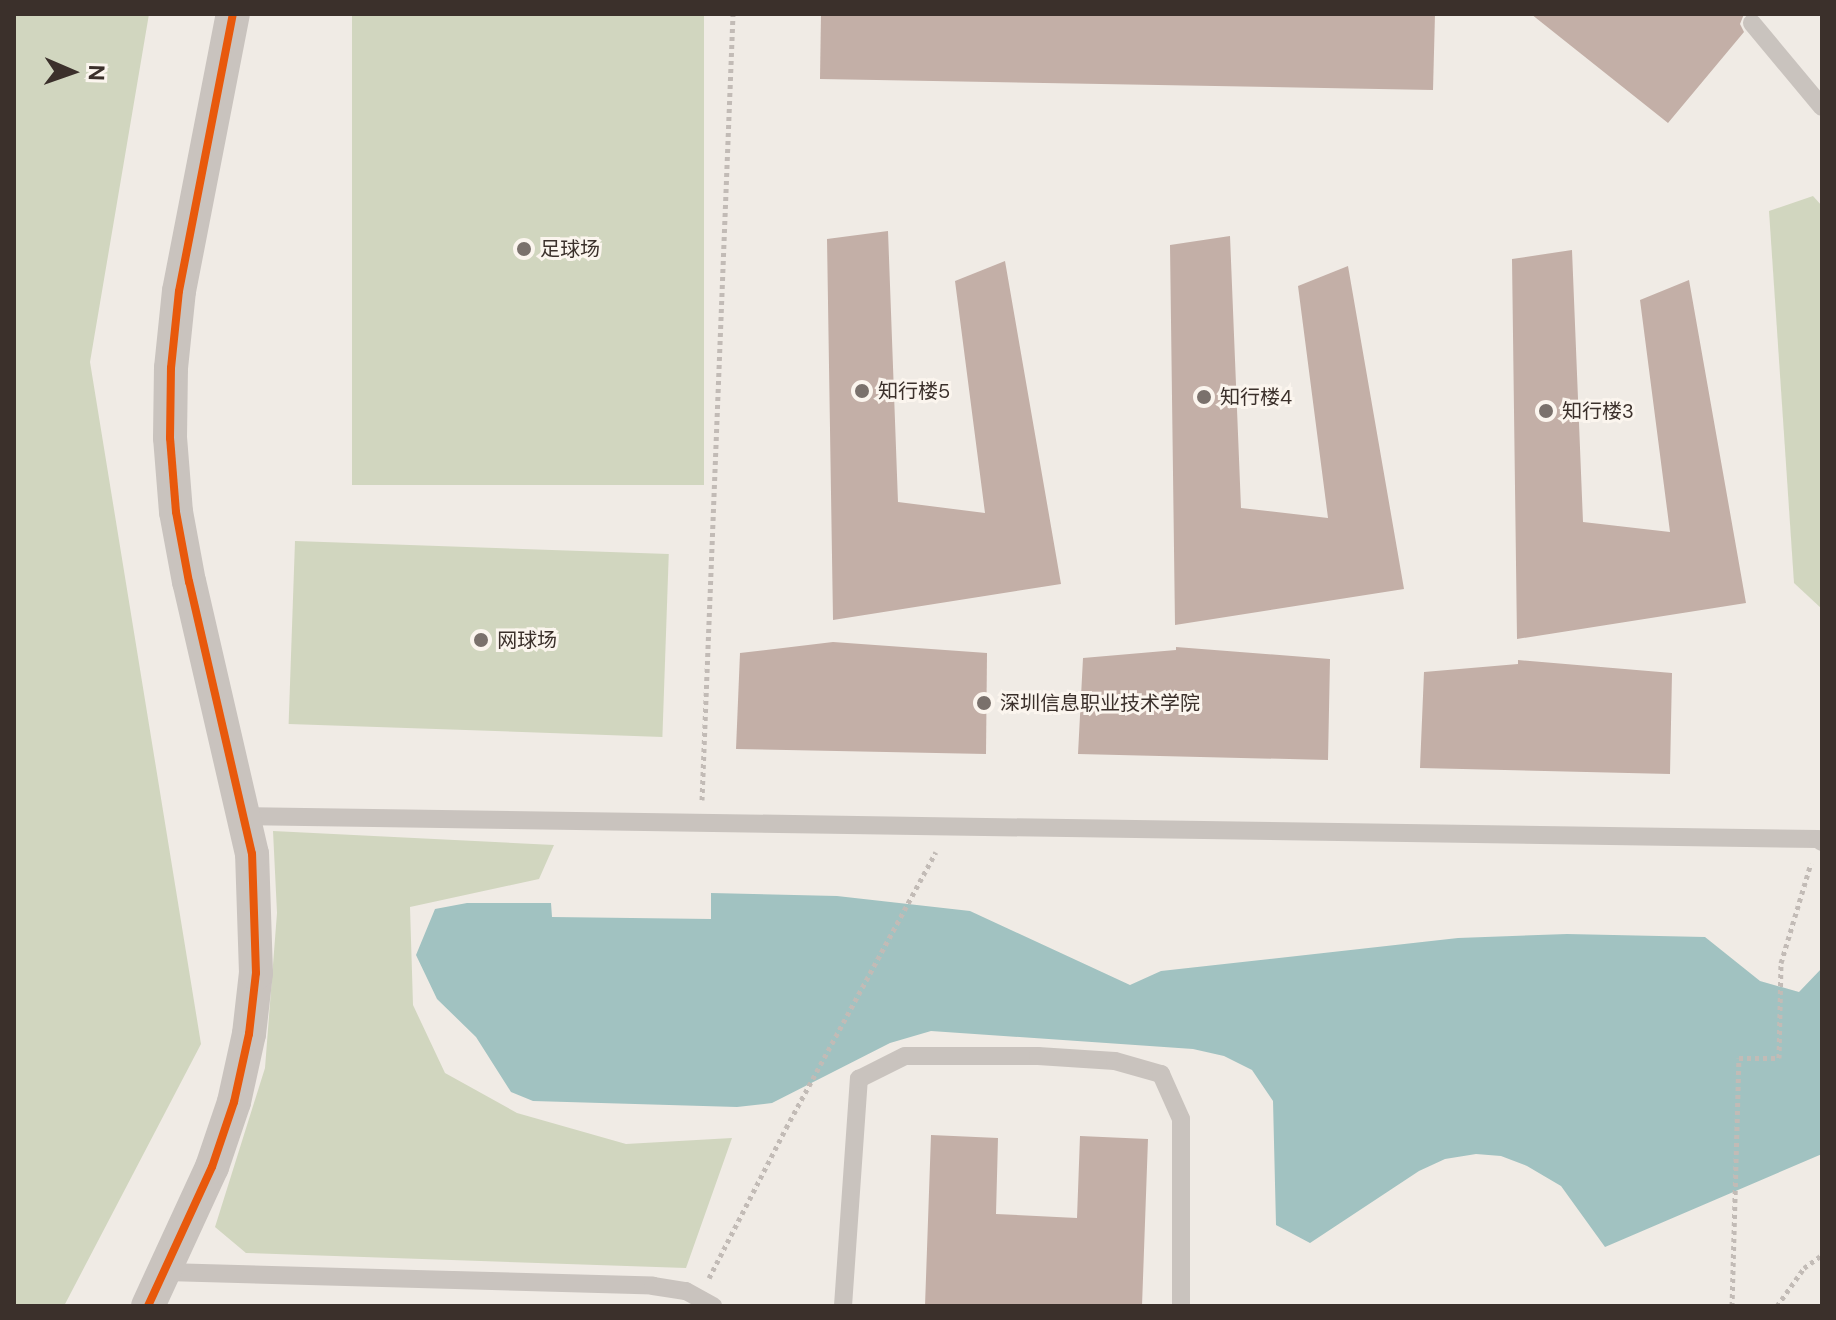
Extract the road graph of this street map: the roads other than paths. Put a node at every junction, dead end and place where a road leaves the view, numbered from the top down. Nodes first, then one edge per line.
1 (233, 14) edge
2 (1752, 23) dead end
3 (1822, 107) edge
4 (242, 816) junction
5 (1821, 839) edge
6 (166, 1272) junction
7 (706, 1302) edge
8 (148, 1306) edge
9 (843, 1306) edge
10 (1181, 1306) edge

1 - 4 street
2 - 3 lane
4 - 5 lane
4 - 6 street
6 - 7 lane
6 - 8 street
9 - 10 lane

